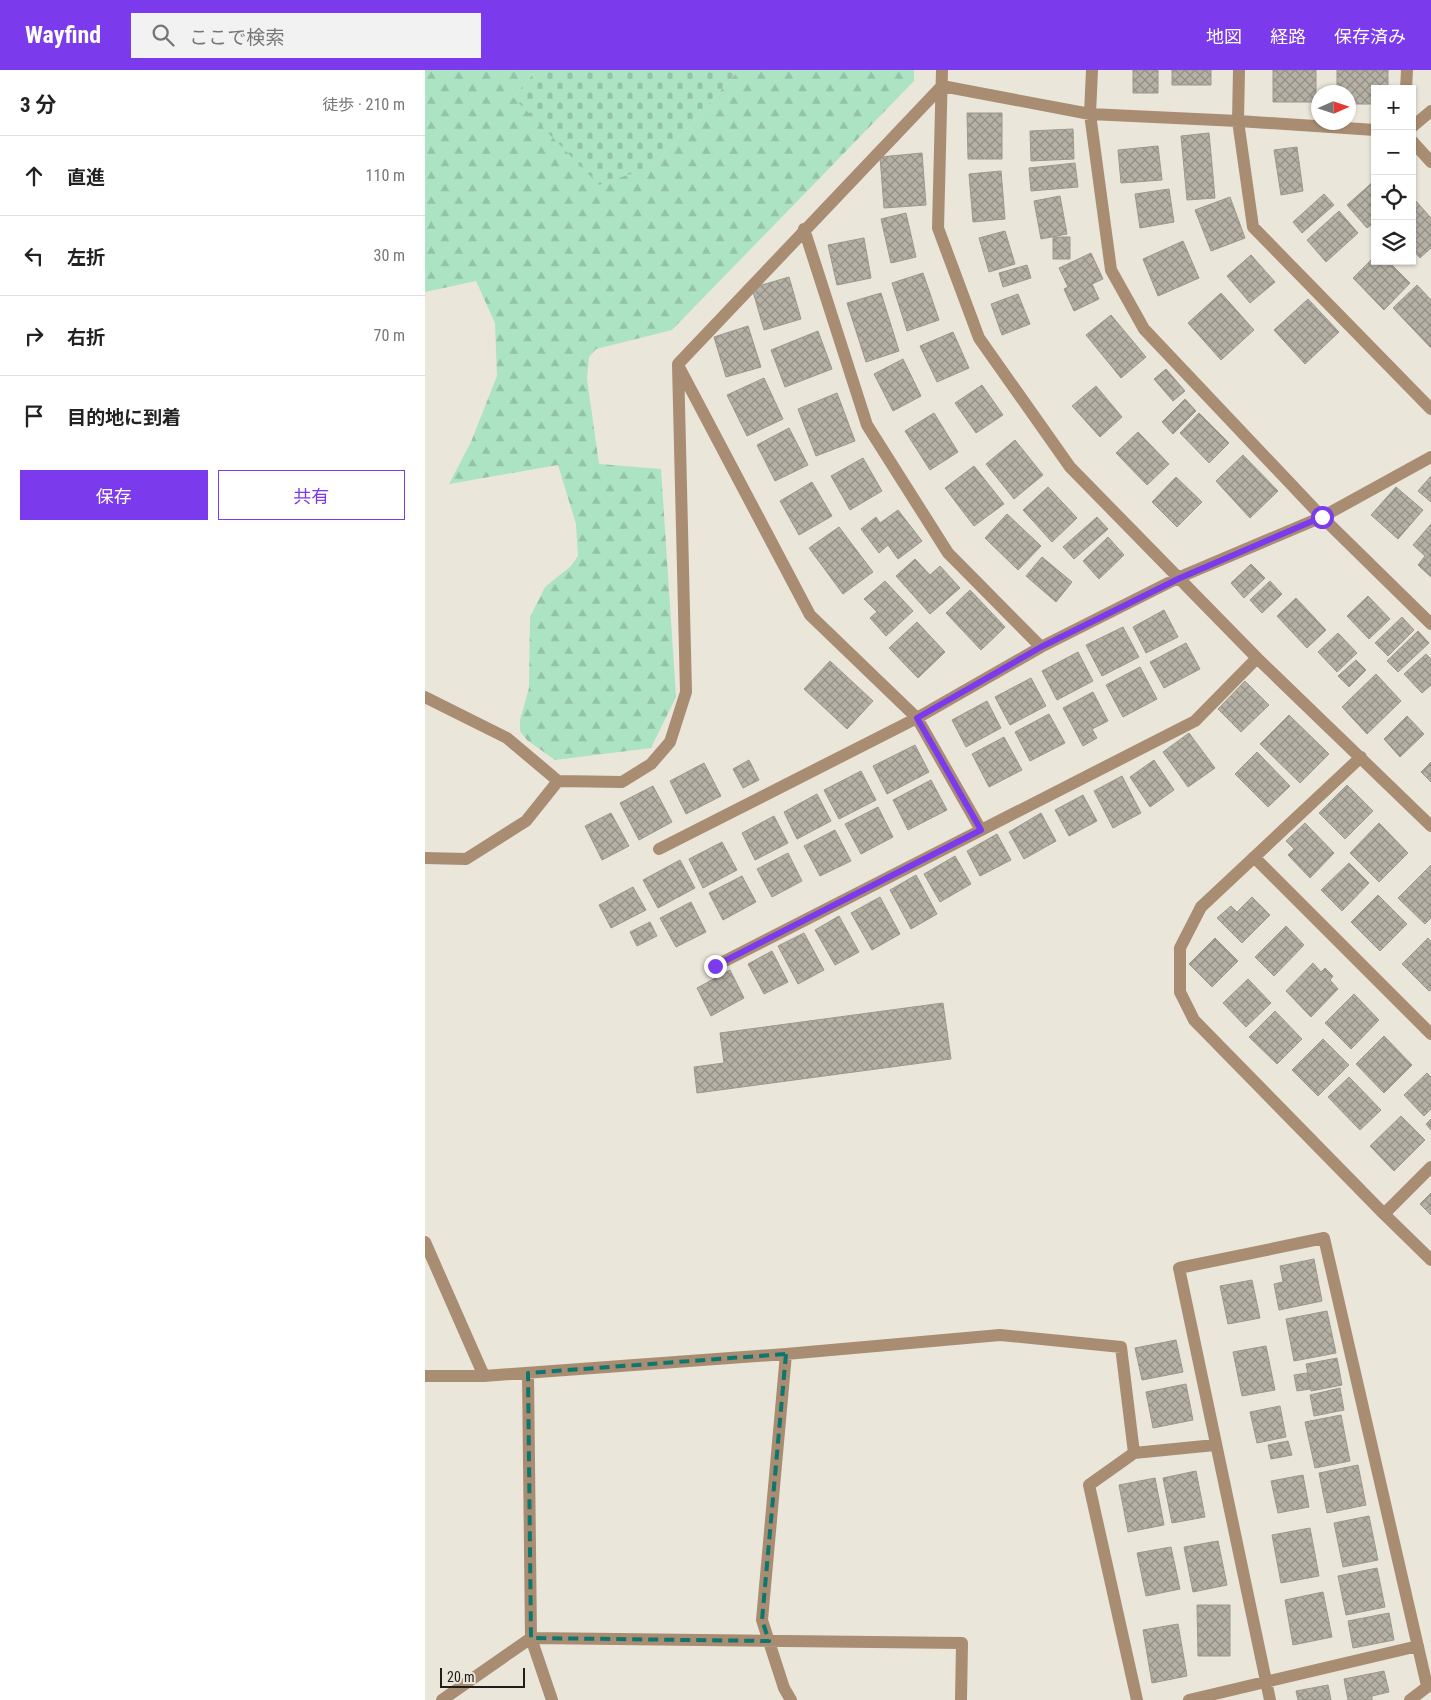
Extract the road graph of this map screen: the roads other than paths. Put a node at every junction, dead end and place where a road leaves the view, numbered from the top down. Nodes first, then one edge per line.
1 (943, 70) edge
2 (1092, 70) edge
3 (1239, 70) edge
4 (1407, 70) edge
5 (1406, 85) edge
6 (942, 86) junction
7 (1431, 111) edge
8 (1090, 114) junction
9 (1238, 121) junction
10 (1416, 124) edge
11 (1371, 130) edge
12 (1416, 145) edge
13 (1431, 162) edge
14 (804, 229) junction
15 (678, 364) junction
16 (1431, 410) edge
17 (1431, 456) edge
18 (1322, 517) junction
19 (1180, 578) junction
20 (1431, 624) edge
21 (1041, 647) junction
22 (1257, 658) junction
23 (425, 697) edge
24 (917, 718) junction
25 (1361, 757) junction
26 (558, 781) junction
27 (1431, 826) edge
28 (981, 830) junction
29 (659, 850) dead end
30 (1254, 857) junction
31 (425, 858) edge
32 (715, 966) dead end
33 (1431, 1034) edge
34 (1431, 1167) edge
35 (1384, 1214) junction
36 (425, 1242) edge
37 (1431, 1260) edge
38 (786, 1354) junction
39 (528, 1373) junction
40 (425, 1376) edge
41 (485, 1376) junction
42 (1215, 1445) junction
43 (1133, 1453) junction
44 (531, 1638) junction
45 (769, 1641) junction
46 (1418, 1646) junction
47 (1267, 1682) junction
48 (1429, 1685) edge
49 (442, 1700) edge
50 (552, 1700) edge
51 (791, 1700) edge
52 (961, 1700) edge
53 (1137, 1700) edge
54 (1189, 1700) edge
55 (1269, 1700) edge
56 (1410, 1700) edge

1 - 6 street
2 - 8 street
3 - 9 street
4 - 5 street
6 - 8 street
6 - 14 street
6 - 19 street
7 - 10 street
8 - 9 street
8 - 18 street
9 - 11 street
9 - 16 street
12 - 13 street
14 - 15 street
14 - 21 street
15 - 24 street
15 - 26 street
17 - 18 street
18 - 19 street
18 - 20 street
19 - 21 street
19 - 22 street
21 - 24 street
22 - 25 street
22 - 28 street
23 - 26 street
24 - 28 street
24 - 29 street
25 - 27 street
25 - 30 street
26 - 31 street
28 - 32 street
30 - 33 street
30 - 35 street
34 - 35 street
35 - 37 street
36 - 41 street
38 - 39 street
38 - 43 street
38 - 45 street
39 - 41 street
39 - 44 street
40 - 41 street
42 - 43 street
42 - 46 street
42 - 47 street
43 - 53 street
44 - 45 street
44 - 49 street
44 - 50 street
45 - 51 street
45 - 52 street
46 - 47 street
46 - 48 street
47 - 54 street
47 - 55 street
48 - 56 street

